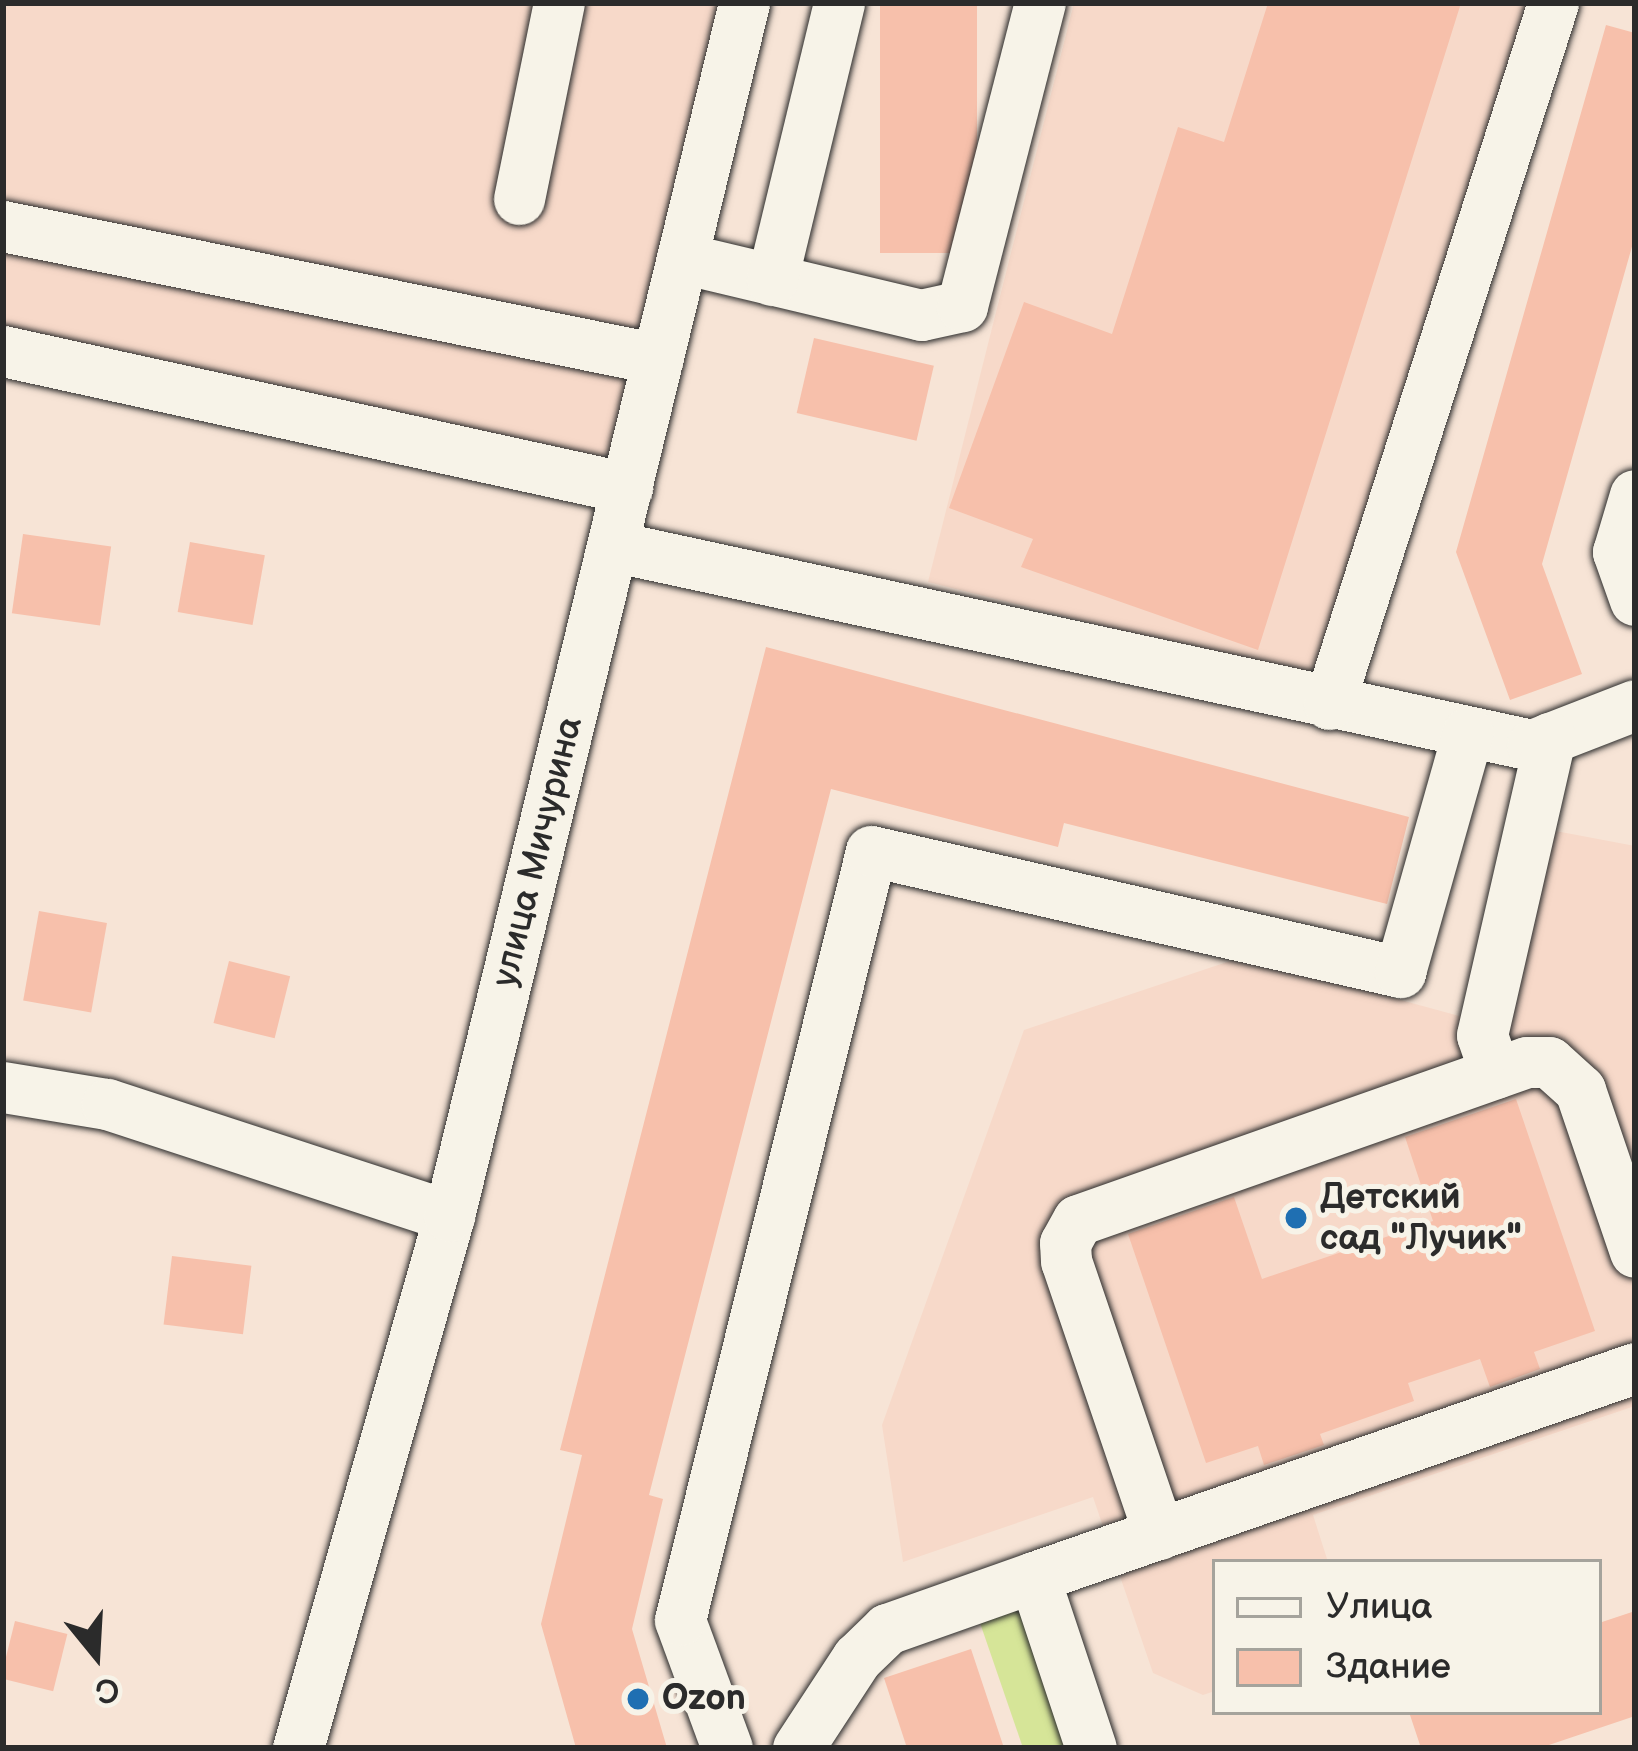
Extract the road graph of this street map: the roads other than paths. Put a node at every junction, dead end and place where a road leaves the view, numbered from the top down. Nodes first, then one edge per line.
1 (559, 3) edge
2 (744, 3) edge
3 (839, 3) edge
4 (1040, 3) edge
5 (1553, 3) edge
6 (519, 199) dead end
7 (3, 226) edge
8 (682, 258) junction
9 (772, 280) junction
10 (3, 351) edge
11 (658, 359) junction
12 (627, 488) junction
13 (1635, 495) edge
14 (612, 546) junction
15 (1627, 549) edge
16 (1635, 600) edge
17 (1329, 704) junction
18 (1635, 705) edge
19 (1468, 732) junction
20 (1550, 737) junction
21 (1495, 1073) junction
22 (3, 1087) edge
23 (449, 1216) junction
24 (1635, 1252) edge
25 (1635, 1368) edge
26 (1159, 1534) junction
27 (1034, 1577) junction
28 (814, 1740) edge
29 (298, 1748) edge
30 (727, 1748) edge
31 (1091, 1748) edge

1 - 6 street
2 - 8 street, улица Мичурина
3 - 9 street
4 - 9 street
5 - 17 street
7 - 11 street
8 - 9 street
8 - 11 street, улица Мичурина
10 - 12 street
11 - 12 street, улица Мичурина
12 - 14 street, улица Мичурина
13 - 15 street
14 - 17 street
14 - 23 street, улица Мичурина
15 - 16 street
17 - 19 street
18 - 20 street
19 - 20 street
19 - 30 street
20 - 21 street
21 - 24 street
21 - 26 street
22 - 23 street
23 - 29 street, улица Мичурина
25 - 26 street
26 - 27 street
27 - 28 street
27 - 31 street

